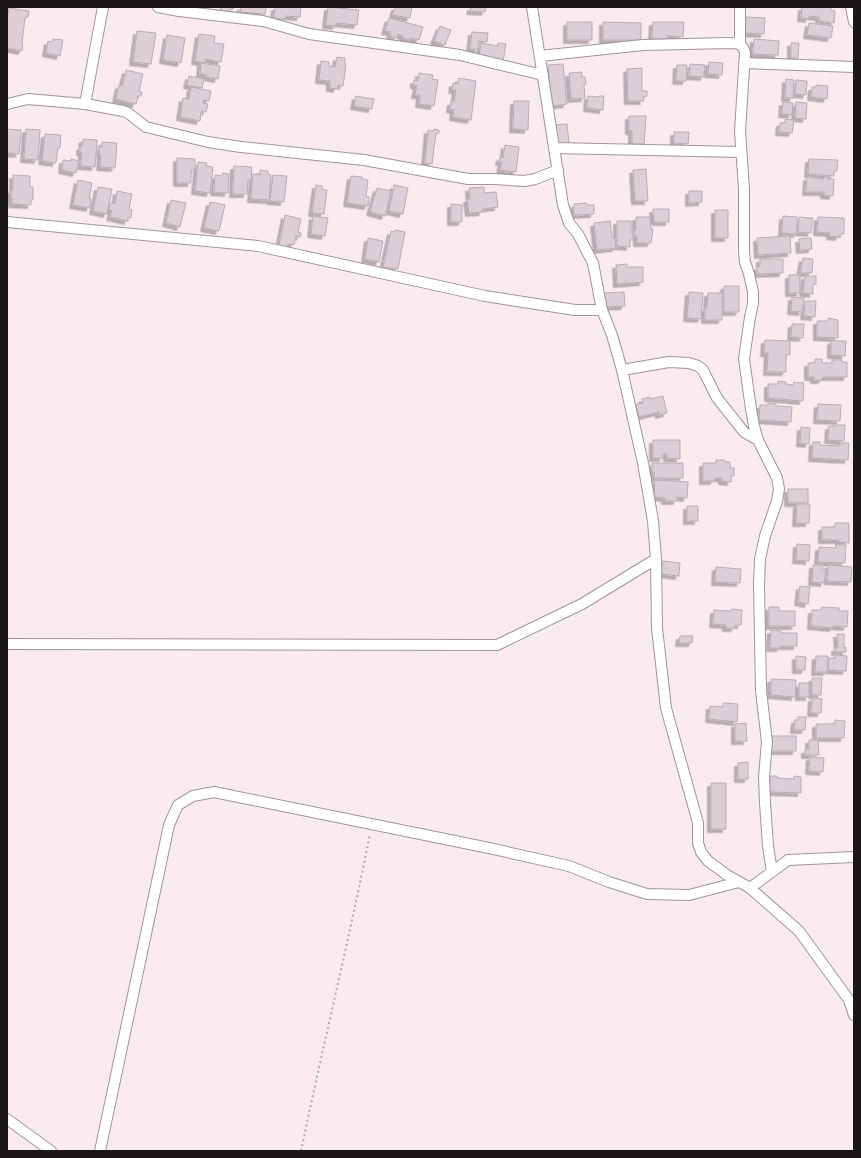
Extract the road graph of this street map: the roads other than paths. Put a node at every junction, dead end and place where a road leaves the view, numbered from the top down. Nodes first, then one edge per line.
1 (103, 7) edge
2 (158, 7) edge
3 (532, 7) edge
4 (740, 7) edge
5 (851, 7) edge
6 (854, 22) edge
7 (740, 44) junction
8 (540, 56) junction
9 (745, 62) junction
10 (854, 67) edge
11 (543, 75) junction
12 (7, 104) edge
13 (85, 104) junction
14 (554, 148) junction
15 (742, 152) junction
16 (558, 170) junction
17 (7, 222) edge
18 (602, 310) junction
19 (622, 370) junction
20 (758, 440) junction
21 (656, 559) junction
22 (7, 644) edge
23 (854, 857) edge
24 (772, 872) junction
25 (739, 882) junction
26 (750, 888) junction
27 (854, 1015) edge
28 (7, 1119) edge
29 (51, 1151) edge
30 (100, 1151) edge

1 - 13 street
2 - 11 street
3 - 8 street
4 - 7 street
5 - 6 street
7 - 8 street
7 - 9 street
8 - 11 street
9 - 10 street
9 - 15 street
11 - 14 street
12 - 13 street
13 - 16 street
14 - 15 street
14 - 16 street
15 - 20 street
16 - 18 street
17 - 18 street
18 - 19 street
19 - 20 street
19 - 21 street
20 - 24 street
21 - 22 street
21 - 25 street
23 - 24 street
24 - 26 street
25 - 26 street
25 - 30 street
26 - 27 street
28 - 29 street

